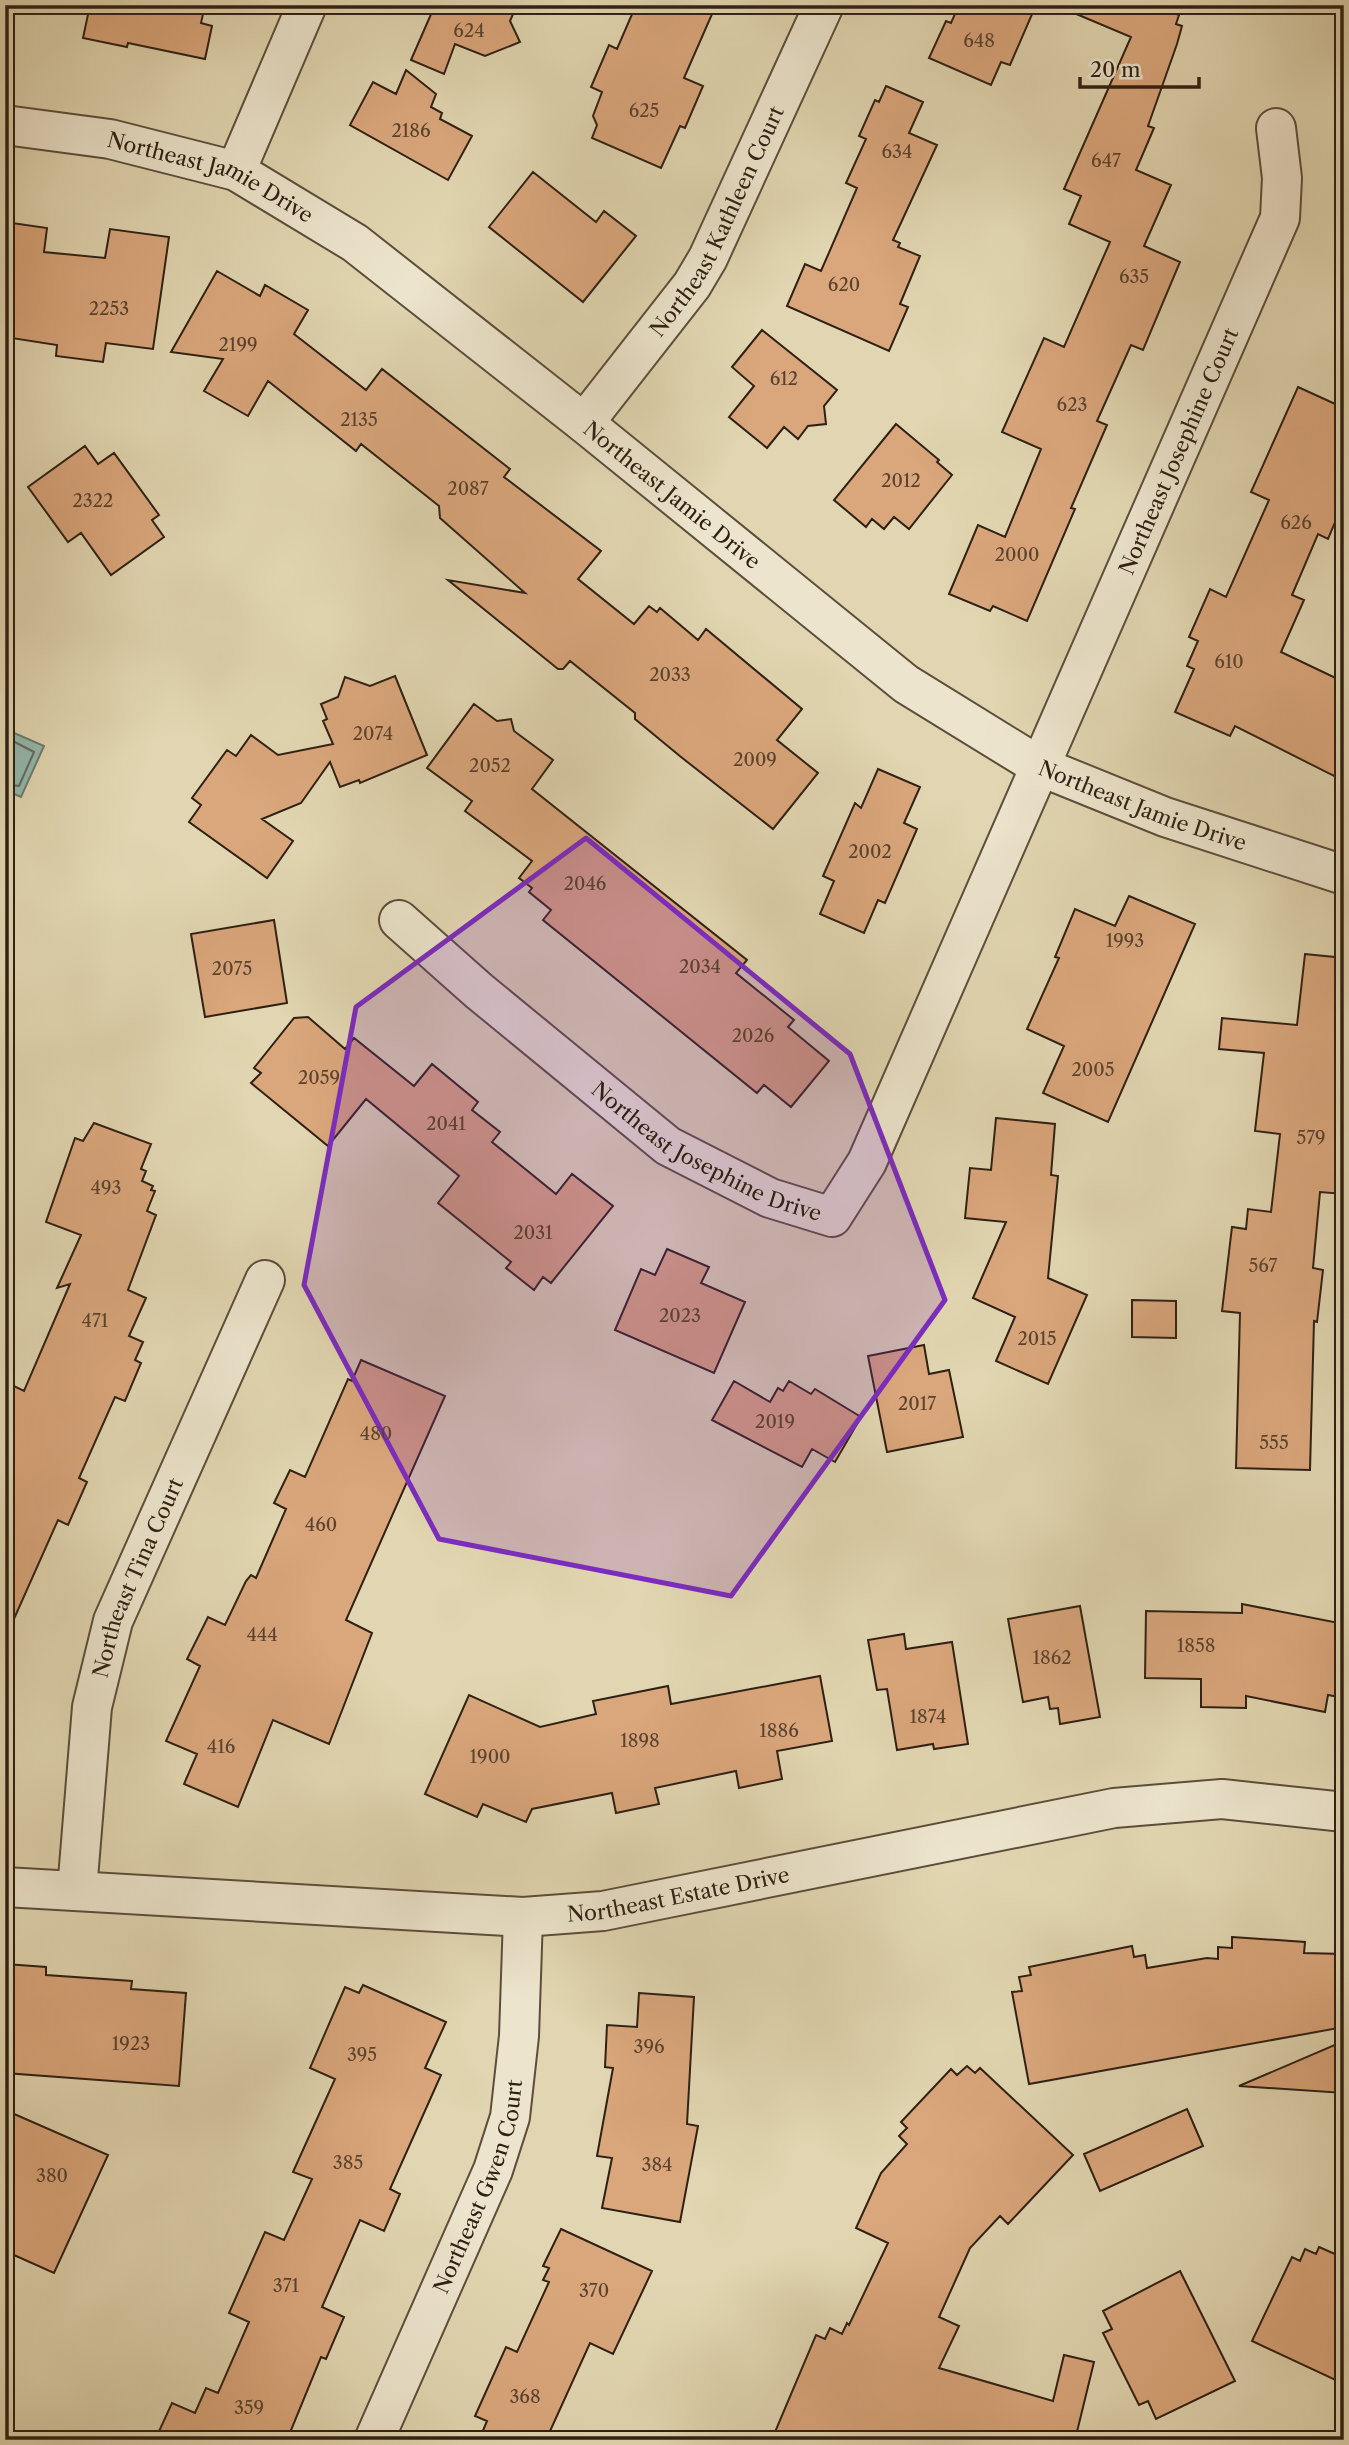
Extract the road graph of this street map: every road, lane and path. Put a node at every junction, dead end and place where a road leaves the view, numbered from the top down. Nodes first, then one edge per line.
1 (307, 5) edge
2 (824, 5) edge
3 (5, 125) edge
4 (1276, 128) dead end
5 (236, 170) junction
6 (584, 422) junction
7 (1039, 766) junction
8 (1344, 875) edge
9 (399, 920) dead end
10 (265, 1280) dead end
11 (1344, 1812) edge
12 (5, 1887) edge
13 (77, 1891) junction
14 (523, 1917) junction
15 (374, 2440) edge

1 - 5 street
2 - 6 street, Northeast Kathleen Court
3 - 5 street, Northeast Jamie Drive
4 - 7 street, Northeast Josephine Court
5 - 6 street, Northeast Jamie Drive
6 - 7 street, Northeast Jamie Drive
7 - 8 street, Northeast Jamie Drive
7 - 9 street, Northeast Josephine Drive
10 - 13 street, Northeast Tina Court
11 - 14 street, Northeast Estate Drive
12 - 13 street, Northeast Estate Drive
13 - 14 street, Northeast Estate Drive
14 - 15 street, Northeast Gwen Court

